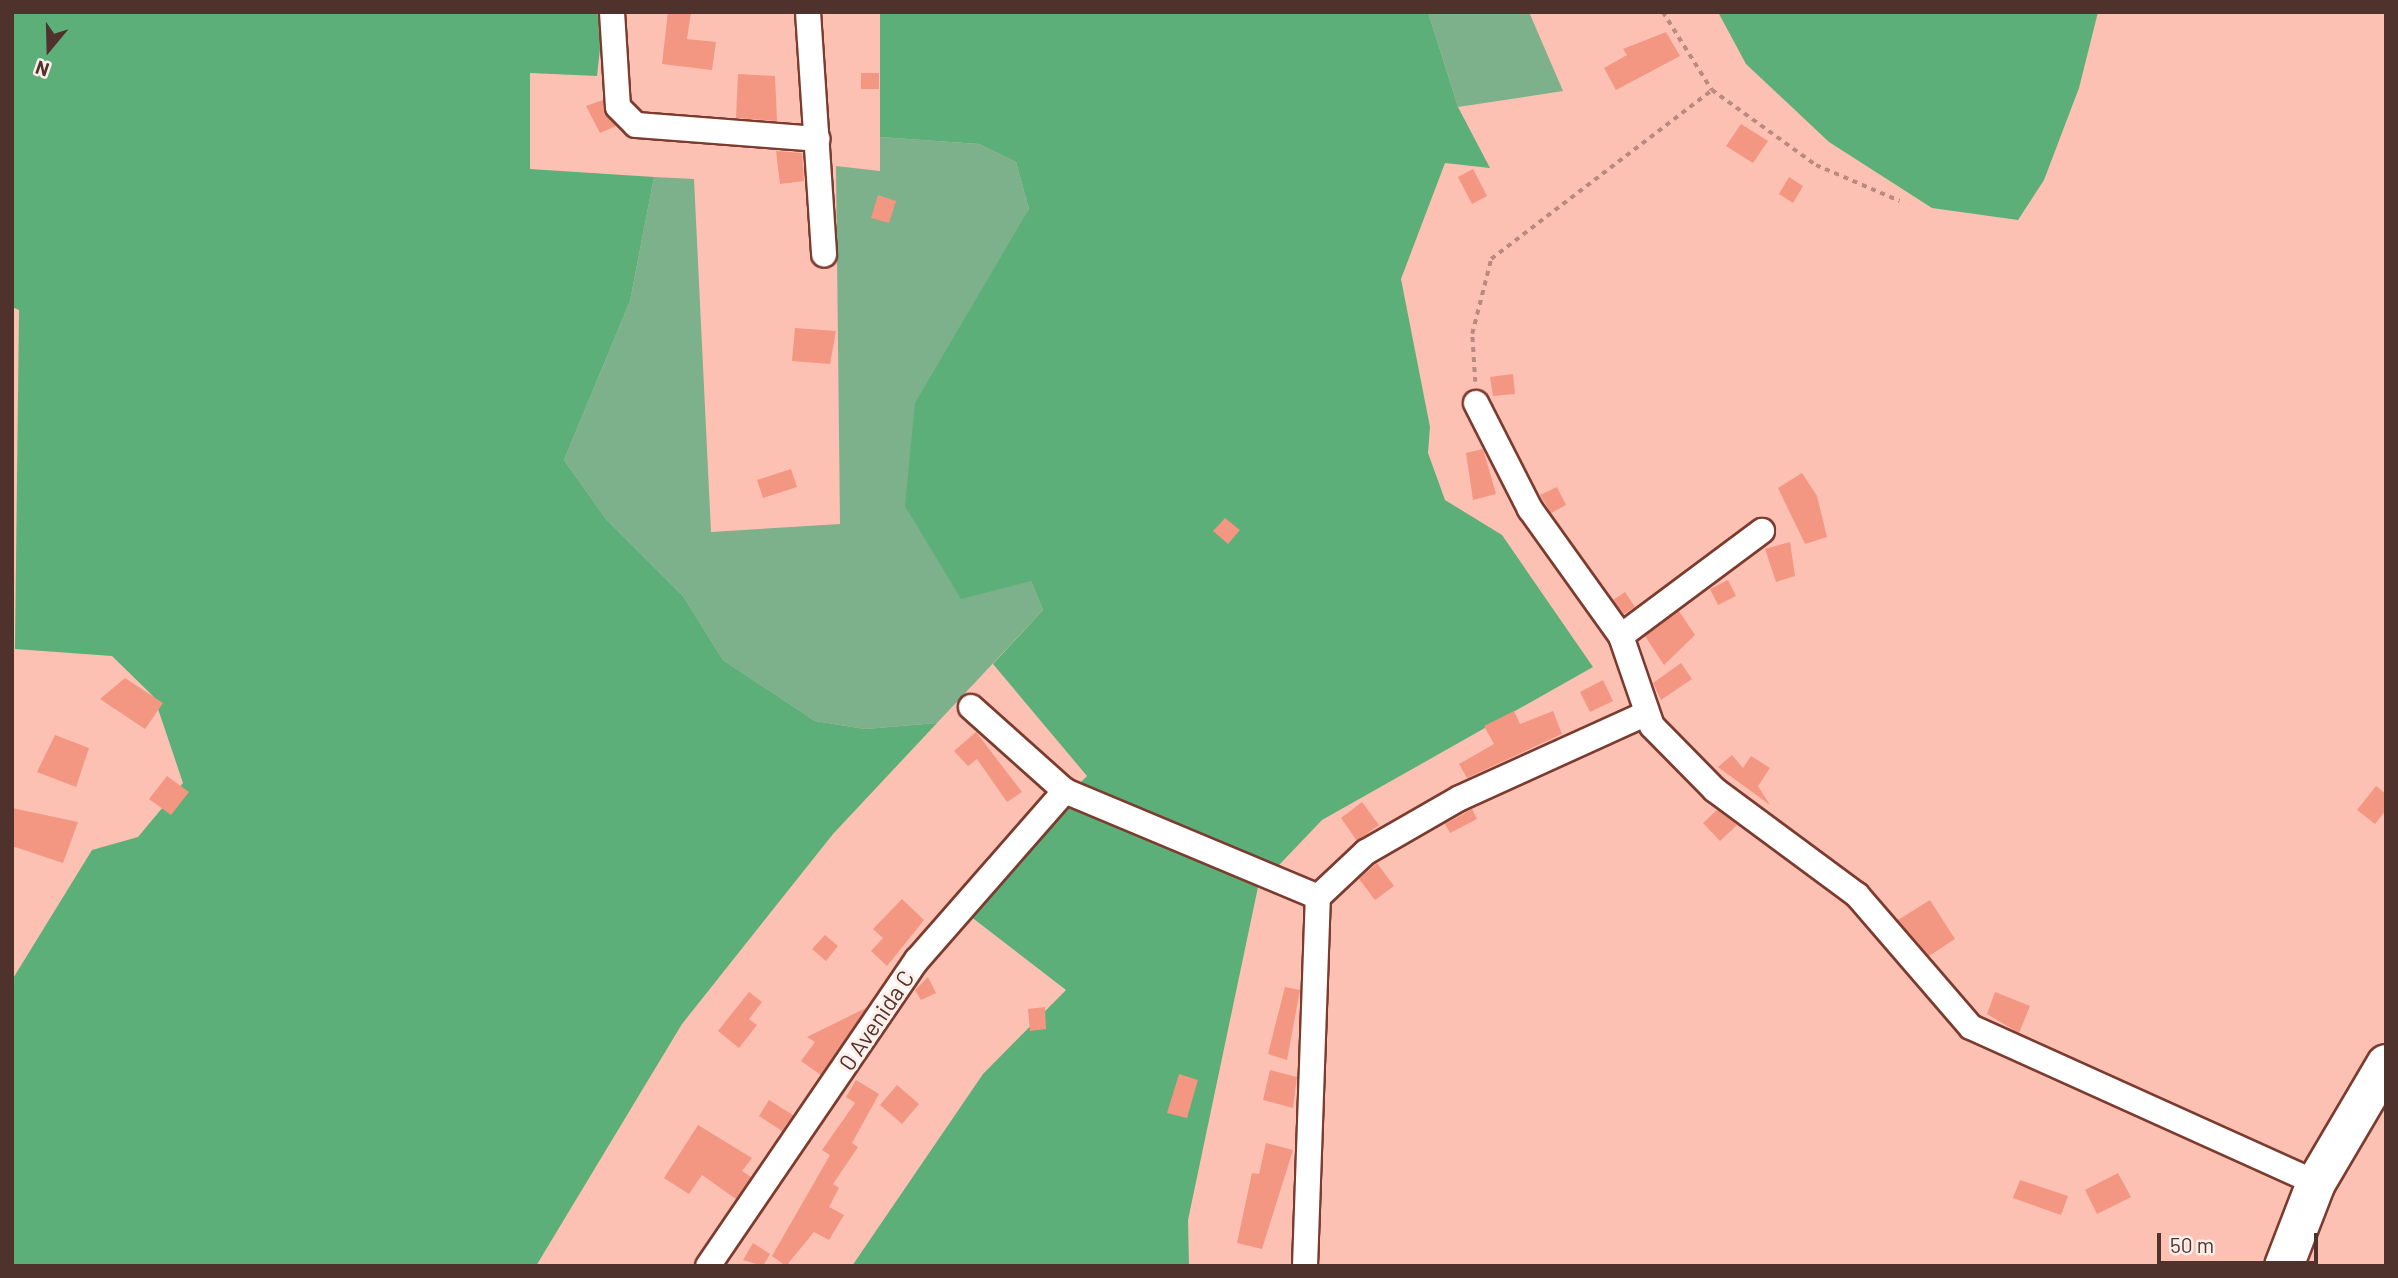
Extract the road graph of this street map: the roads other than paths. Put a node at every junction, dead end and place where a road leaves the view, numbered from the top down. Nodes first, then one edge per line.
1 (612, 12) edge
2 (808, 12) edge
3 (817, 139) junction
4 (824, 254) dead end
5 (1476, 403) road end
6 (1762, 531) dead end
7 (1621, 636) junction
8 (971, 707) dead end
9 (1645, 714) junction
10 (1065, 791) junction
11 (1318, 897) junction
12 (2386, 1063) edge
13 (2316, 1183) junction
14 (708, 1266) edge
15 (1305, 1266) edge
16 (2284, 1266) edge

1 - 3 street
2 - 3 street
3 - 4 street
5 - 7 street
6 - 7 street
7 - 9 street
8 - 10 street
9 - 11 street
9 - 13 street
10 - 11 street
10 - 14 street, 0 Avenida C
11 - 15 street
12 - 13 main road
13 - 16 main road

